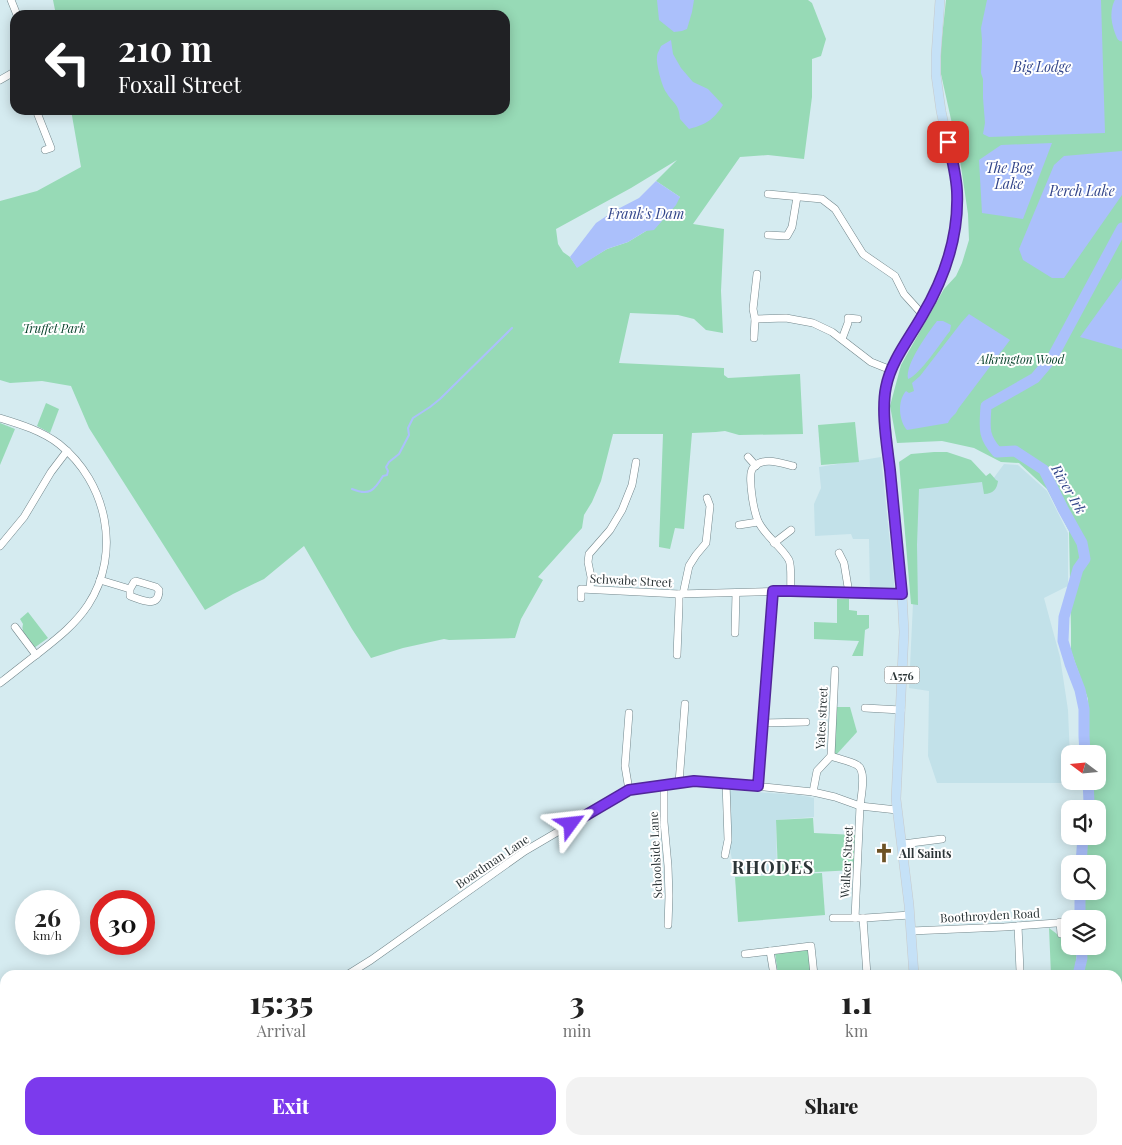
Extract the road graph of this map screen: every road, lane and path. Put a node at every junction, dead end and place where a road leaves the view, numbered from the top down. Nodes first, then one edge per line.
1 (940, 0) edge
2 (38, 115) edge
3 (45, 150) dead end
4 (768, 194) dead end
5 (797, 197) junction
6 (768, 235) dead end
7 (757, 274) dead end
8 (923, 315) junction
9 (755, 319) junction
10 (858, 319) dead end
11 (754, 338) dead end
12 (842, 339) junction
13 (891, 370) junction
14 (0, 418) edge
15 (67, 451) junction
16 (748, 457) dead end
17 (626, 465) dead end
18 (756, 466) junction
19 (793, 466) dead end
20 (707, 498) dead end
21 (758, 522) junction
22 (739, 525) dead end
23 (791, 530) dead end
24 (774, 543) junction
25 (0, 546) edge
26 (839, 554) dead end
27 (100, 580) junction
28 (130, 589) dead end
29 (590, 589) junction
30 (773, 591) junction
31 (791, 591) junction
32 (736, 593) junction
33 (849, 593) junction
34 (681, 594) junction
35 (902, 594) junction
36 (581, 598) dead end
37 (15, 627) dead end
38 (735, 633) dead end
39 (36, 655) junction
40 (676, 655) dead end
41 (835, 670) dead end
42 (0, 684) edge
43 (685, 704) dead end
44 (865, 708) dead end
45 (901, 710) junction
46 (629, 713) dead end
47 (806, 722) dead end
48 (763, 723) junction
49 (831, 756) junction
50 (680, 783) junction
51 (726, 783) junction
52 (664, 785) junction
53 (758, 786) junction
54 (629, 790) junction
55 (813, 792) junction
56 (860, 806) junction
57 (897, 810) junction
58 (942, 839) dead end
59 (903, 844) junction
60 (724, 855) dead end
61 (910, 915) junction
62 (833, 918) dead end
63 (855, 918) junction
64 (863, 918) junction
65 (1060, 922) joint
66 (668, 925) dead end
67 (1018, 926) junction
68 (911, 931) junction
69 (1061, 934) dead end
70 (770, 951) junction
71 (745, 954) dead end
72 (355, 970) edge
73 (773, 970) edge
74 (813, 970) edge
75 (867, 970) edge
76 (914, 970) edge
77 (1020, 970) edge

1 - 8 main road, A576
2 - 3 street
4 - 5 street
5 - 6 street
5 - 8 street
7 - 9 street
8 - 13 main road, A576
9 - 11 street
9 - 12 street
10 - 12 street
12 - 13 street
13 - 35 main road, A576
14 - 15 street
15 - 25 street
15 - 27 street
16 - 18 street
17 - 29 street
18 - 19 street
18 - 21 street
20 - 34 street
21 - 22 street
21 - 24 street
23 - 24 street
24 - 31 street
26 - 33 street
27 - 28 street
27 - 39 street
29 - 34 street, Schwabe Street
29 - 36 street, Schwabe Street
30 - 31 street, Schwabe Street
30 - 32 street, Schwabe Street
30 - 48 street
31 - 33 street, Schwabe Street
32 - 34 street, Schwabe Street
32 - 38 street
33 - 35 street, Schwabe Street
34 - 40 street
35 - 45 main road, A576
37 - 39 street
39 - 42 street
41 - 49 street, Yates street
43 - 50 street
44 - 45 street
45 - 57 main road, A576
46 - 54 street
47 - 48 street
48 - 53 street
49 - 55 street, Yates street
49 - 56 street, Walker Street
50 - 51 street, Boardman Lane
50 - 52 street, Boardman Lane
51 - 53 street, Boardman Lane
51 - 60 street
52 - 54 street, Boardman Lane
52 - 66 street, Schoolside Lane
53 - 55 street, Boardman Lane
54 - 72 street, Boardman Lane
55 - 56 street, Boardman Lane
56 - 57 street, Boardman Lane
56 - 63 street, Walker Street
57 - 59 main road, A576
58 - 59 street
59 - 61 main road, A576
61 - 64 street
61 - 68 main road, A576
62 - 63 street
63 - 64 street
64 - 75 street
65 - 67 street, Boothroyden Road
65 - 69 street
67 - 68 street, Boothroyden Road
67 - 77 street
68 - 76 main road, A576
70 - 71 street
70 - 73 street
70 - 74 street

